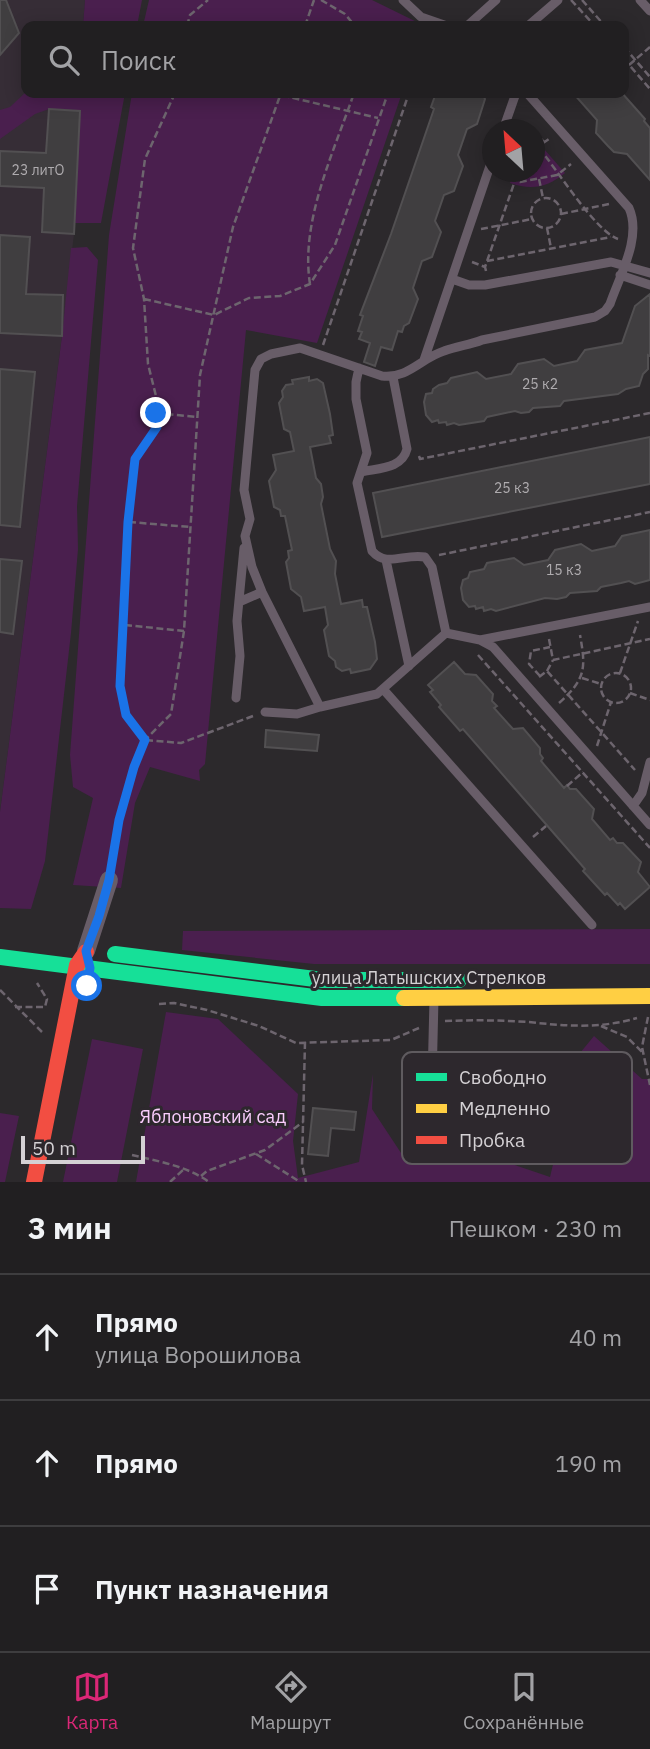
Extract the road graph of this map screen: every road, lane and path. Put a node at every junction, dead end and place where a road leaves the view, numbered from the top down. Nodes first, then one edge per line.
1 (208, 0) edge
2 (314, 0) edge
3 (321, 0) edge
4 (403, 0) edge
5 (496, 0) edge
6 (558, 0) edge
7 (572, 0) edge
8 (582, 0) edge
9 (640, 0) edge
10 (650, 12) edge
11 (188, 21) edge
12 (307, 21) edge
13 (351, 21) edge
14 (431, 21) edge
15 (473, 21) edge
16 (534, 21) edge
17 (591, 21) edge
18 (601, 21) edge
19 (650, 47) edge
20 (629, 53) edge
21 (635, 60) junction
22 (629, 65) joint
23 (650, 77) edge
24 (650, 89) edge
25 (173, 98) edge
26 (280, 98) edge
27 (297, 98) edge
28 (352, 98) edge
29 (386, 98) edge
30 (408, 98) edge
31 (514, 98) edge
32 (531, 98) edge
33 (348, 111) junction
34 (379, 118) junction
35 (507, 119) edge
36 (559, 130) junction
37 (545, 143) edge
38 (581, 154) junction
39 (545, 157) edge
40 (558, 175) junction
41 (545, 177) edge
42 (484, 182) edge
43 (514, 182) edge
44 (540, 182) edge
45 (543, 198) junction
46 (623, 201) junction
47 (586, 209) junction
48 (561, 214) junction
49 (533, 219) junction
50 (499, 225) junction
51 (547, 228) junction
52 (468, 232) junction
53 (611, 237) junction
54 (631, 244) junction
55 (551, 248) junction
56 (487, 261) junction
57 (624, 264) junction
58 (650, 273) edge
59 (620, 275) junction
60 (452, 279) junction
61 (310, 284) junction
62 (489, 285) junction
63 (650, 285) edge
64 (144, 299) junction
65 (214, 315) junction
66 (320, 354) junction
67 (424, 360) junction
68 (359, 368) junction
69 (393, 377) junction
70 (156, 413) junction
71 (650, 413) edge
72 (197, 417) junction
73 (406, 444) junction
74 (361, 472) junction
75 (650, 512) edge
76 (128, 522) junction
77 (190, 527) junction
78 (245, 536) junction
79 (425, 557) junction
80 (386, 560) junction
81 (262, 592) junction
82 (239, 602) junction
83 (646, 608) edge
84 (577, 621) junction
85 (125, 625) junction
86 (547, 627) junction
87 (184, 631) junction
88 (446, 633) junction
89 (650, 639) edge
90 (480, 640) junction
91 (630, 643) junction
92 (551, 647) junction
93 (472, 649) dead end
94 (583, 653) junction
95 (553, 660) junction
96 (409, 666) junction
97 (547, 671) junction
98 (620, 673) junction
99 (540, 677) junction
100 (582, 678) junction
101 (601, 684) junction
102 (528, 687) junction
103 (383, 689) junction
104 (630, 693) junction
105 (568, 695) junction
106 (236, 698) dead end
107 (650, 700) edge
108 (611, 702) junction
109 (320, 707) junction
110 (550, 711) junction
111 (265, 712) joint
112 (601, 732) junction
113 (145, 740) junction
114 (592, 759) junction
115 (650, 762) edge
116 (583, 772) junction
117 (646, 783) junction
118 (567, 786) dead end
119 (633, 806) junction
120 (650, 825) edge
121 (546, 826) dead end
122 (541, 831) dead end
123 (650, 848) edge
124 (109, 880) joint
125 (592, 925) dead end
126 (0, 957) edge
127 (81, 958) junction
128 (36, 980) dead end
129 (473, 980) dead end
130 (623, 980) dead end
131 (650, 980) edge
132 (0, 990) edge
133 (650, 996) edge
134 (434, 997) junction
135 (159, 1004) dead end
136 (15, 1007) junction
137 (650, 1013) edge
138 (433, 1021) junction
139 (601, 1026) junction
140 (42, 1032) dead end
141 (305, 1042) junction
142 (432, 1052) edge
143 (642, 1052) junction
144 (650, 1085) edge
145 (303, 1122) junction
146 (132, 1154) dead end
147 (256, 1154) junction
148 (183, 1170) junction
149 (201, 1176) junction
150 (34, 1182) edge
151 (48, 1182) edge
152 (170, 1182) edge
153 (209, 1182) edge
154 (300, 1182) edge
155 (306, 1182) edge

1 - 11 path
2 - 12 path
3 - 13 path
4 - 14 lane
5 - 15 lane
6 - 16 lane
7 - 17 path
8 - 18 path
9 - 10 lane
19 - 21 path
20 - 21 path
21 - 22 path
21 - 23 path
22 - 24 path
25 - 64 path
26 - 65 path
27 - 33 path
28 - 33 path
29 - 34 path
30 - 66 path
31 - 35 lane
32 - 36 lane
33 - 34 path
33 - 61 path
34 - 61 path
36 - 37 path
36 - 38 lane
38 - 40 path
38 - 46 lane
39 - 40 path
40 - 41 path
40 - 47 path
42 - 52 lane
43 - 50 path
44 - 45 path
45 - 48 path
45 - 49 path
46 - 47 path
46 - 54 lane
47 - 48 path
47 - 53 path
48 - 51 path
49 - 50 path
49 - 51 path
50 - 52 path
50 - 56 path
51 - 55 path
52 - 60 lane
53 - 54 path
53 - 55 path
54 - 57 lane
55 - 56 path
56 - 62 path
57 - 58 lane
57 - 59 lane
57 - 62 lane
59 - 63 lane
59 - 67 lane
60 - 62 lane
60 - 67 lane
61 - 65 path
64 - 65 path
64 - 70 path
65 - 72 path
66 - 68 lane
66 - 78 lane
67 - 69 lane
68 - 69 lane
68 - 74 lane
69 - 73 lane
70 - 72 path
70 - 76 path
71 - 73 path
72 - 77 path
73 - 74 lane
74 - 80 lane
75 - 79 path
76 - 77 path
76 - 85 path
77 - 87 path
78 - 81 lane
78 - 82 lane
79 - 80 lane
79 - 88 lane
80 - 96 lane
81 - 82 lane
81 - 109 lane
82 - 106 lane
83 - 84 lane
83 - 91 path
84 - 86 lane
84 - 94 path
85 - 87 path
85 - 113 path
86 - 90 lane
86 - 92 path
87 - 113 path
88 - 90 lane
88 - 96 lane
89 - 91 path
90 - 102 lane
91 - 94 path
91 - 98 path
92 - 95 path
92 - 99 path
93 - 116 path
94 - 95 path
94 - 100 path
95 - 97 path
96 - 103 lane
97 - 99 path
97 - 105 path
98 - 101 path
98 - 104 path
99 - 102 path
100 - 101 path
100 - 105 path
101 - 108 path
102 - 110 lane
103 - 109 lane
103 - 125 lane
104 - 107 path
104 - 108 path
105 - 110 path
105 - 112 path
108 - 112 path
109 - 111 lane
110 - 114 lane
111 - 113 path
112 - 114 path
112 - 117 path
113 - 124 path
114 - 119 lane
115 - 117 lane
116 - 118 path
116 - 123 path
117 - 119 lane
119 - 120 lane
121 - 122 path
124 - 127 street
126 - 127 street, улица Латышских Стрелков
127 - 129 street, улица Латышских Стрелков
127 - 134 street, улица Латышских Стрелков
127 - 150 street
127 - 151 street
128 - 136 path
130 - 131 street
132 - 136 path
133 - 134 street, улица Латышских Стрелков
134 - 138 lane
135 - 141 path
136 - 140 path
137 - 139 path
137 - 143 path
138 - 139 path
138 - 141 path
138 - 142 lane
139 - 143 path
141 - 145 path
143 - 144 path
145 - 147 path
145 - 155 path
146 - 148 path
147 - 149 path
147 - 154 path
148 - 149 path
148 - 152 path
149 - 153 path

